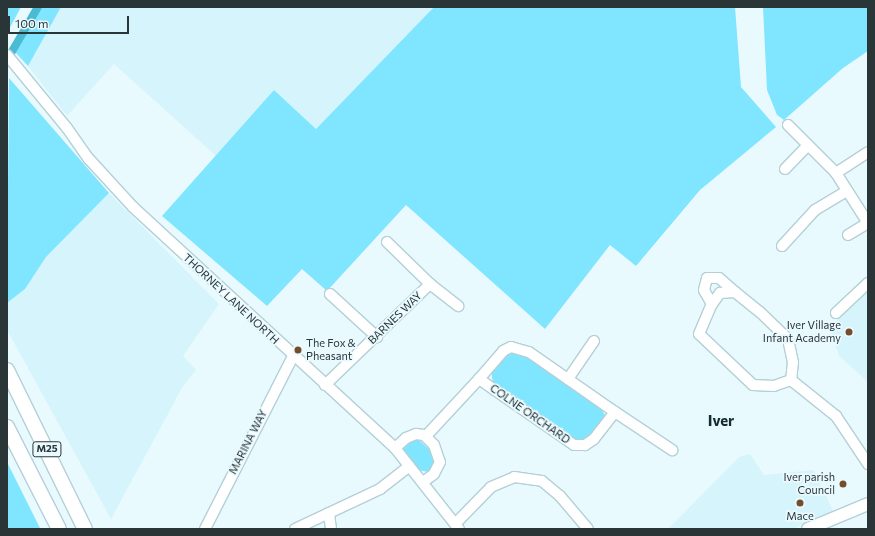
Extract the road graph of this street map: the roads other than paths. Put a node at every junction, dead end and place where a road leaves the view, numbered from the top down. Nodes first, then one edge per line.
1 (7, 55) edge
2 (788, 125) dead end
3 (808, 145) junction
4 (868, 152) edge
5 (785, 169) dead end
6 (836, 173) junction
7 (847, 191) junction
8 (868, 223) edge
9 (848, 235) dead end
10 (387, 242) dead end
11 (782, 246) dead end
12 (868, 283) edge
13 (430, 284) junction
14 (735, 292) junction
15 (330, 294) dead end
16 (712, 304) junction
17 (458, 306) dead end
18 (836, 313) dead end
19 (376, 337) junction
20 (594, 341) dead end
21 (293, 356) junction
22 (7, 370) edge
23 (479, 379) junction
24 (568, 380) junction
25 (791, 380) junction
26 (325, 385) junction
27 (615, 412) junction
28 (7, 427) edge
29 (426, 436) junction
30 (395, 448) junction
31 (672, 450) dead end
32 (868, 464) edge
33 (409, 466) junction
34 (423, 482) junction
35 (868, 504) edge
36 (329, 513) junction
37 (458, 526) edge
38 (59, 529) edge
39 (85, 529) edge
40 (205, 529) edge
41 (295, 529) edge
42 (331, 529) edge
43 (588, 529) edge
44 (808, 529) edge

1 - 21 street, THORNEY LANE NORTH
2 - 3 street
3 - 5 street
3 - 6 street
4 - 6 street
6 - 7 street
7 - 8 street
7 - 11 street
8 - 9 street
10 - 13 street, BARNES WAY
12 - 18 street
13 - 17 street, BARNES WAY
13 - 19 street, BARNES WAY
14 - 16 street
14 - 16 street
14 - 25 street
15 - 19 street
16 - 25 street
19 - 26 street, BARNES WAY
20 - 24 street
21 - 26 street, THORNEY LANE NORTH
21 - 40 street, MARINA WAY
22 - 39 highway, M25
23 - 24 street, COLNE ORCHARD
23 - 27 street, COLNE ORCHARD
23 - 29 street, COLNE ORCHARD
24 - 27 street, COLNE ORCHARD
25 - 32 street
26 - 30 street, THORNEY LANE NORTH
27 - 31 street, COLNE ORCHARD
28 - 38 highway, M25
29 - 30 street
29 - 34 street
30 - 33 street, THORNEY LANE NORTH
33 - 34 street, THORNEY LANE NORTH
33 - 36 street
34 - 37 street, THORNEY LANE NORTH
35 - 44 main road
36 - 41 street
36 - 42 street
37 - 43 street

